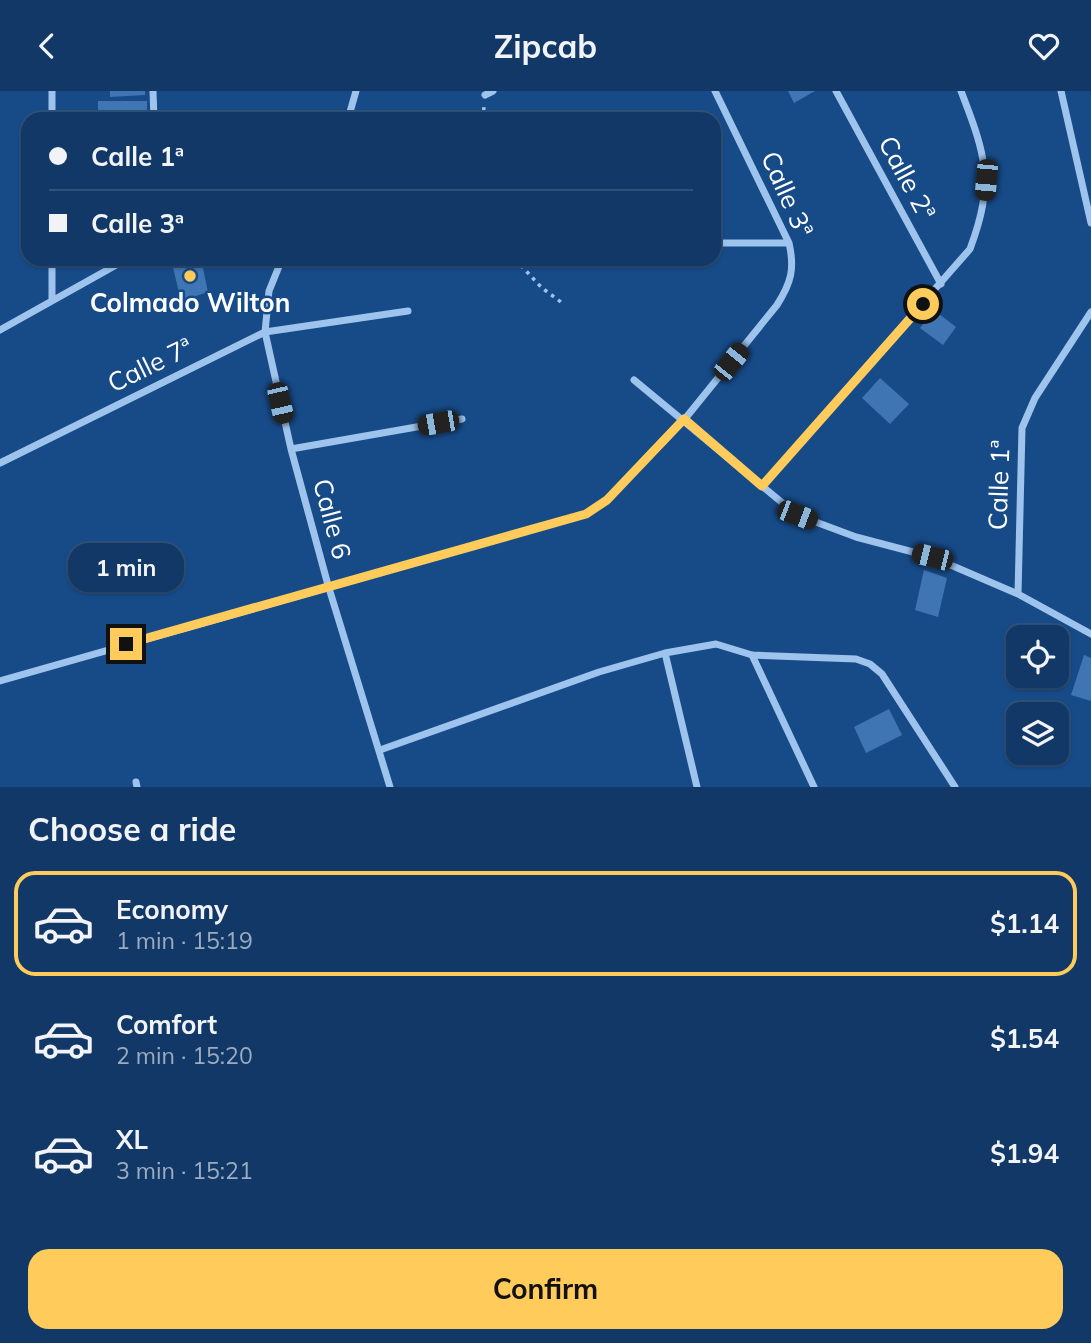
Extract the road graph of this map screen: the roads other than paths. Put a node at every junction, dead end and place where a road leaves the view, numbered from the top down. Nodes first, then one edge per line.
1 (52, 91) edge
2 (153, 91) edge
3 (356, 91) edge
4 (493, 91) edge
5 (715, 91) edge
6 (836, 91) edge
7 (961, 91) edge
8 (1061, 91) edge
9 (485, 95) dead end
10 (52, 112) edge
11 (154, 112) edge
12 (350, 112) edge
13 (1091, 223) edge
14 (721, 243) edge
15 (789, 243) junction
16 (52, 266) edge
17 (114, 266) edge
18 (279, 266) edge
19 (941, 284) junction
20 (52, 300) junction
21 (408, 311) dead end
22 (1091, 312) edge
23 (0, 330) edge
24 (264, 333) junction
25 (634, 380) dead end
26 (462, 419) dead end
27 (684, 419) junction
28 (291, 449) junction
29 (0, 463) edge
30 (762, 486) junction
31 (328, 585) junction
32 (1018, 594) junction
33 (1091, 635) edge
34 (665, 653) junction
35 (752, 655) junction
36 (0, 681) edge
37 (380, 750) junction
38 (390, 786) edge
39 (697, 786) edge
40 (814, 786) edge
41 (955, 786) edge

1 - 10 street
2 - 11 street
3 - 12 street
4 - 9 street
5 - 15 street, Calle 3ª
6 - 19 street, Calle 2ª
7 - 19 street
8 - 13 street
14 - 15 street
15 - 27 street, Calle 3ª
16 - 20 street
17 - 20 street
18 - 24 street, Calle 6
19 - 30 street
20 - 23 street
21 - 24 street, Calle 7ª
22 - 32 street, Calle 1ª
24 - 28 street, Calle 6
24 - 29 street, Calle 7ª
25 - 27 street
26 - 28 street
27 - 30 street
27 - 31 street, Calle 3ª
28 - 31 street, Calle 6
30 - 32 street
31 - 36 street, Calle 3ª
31 - 37 street, Calle 6
32 - 33 street
34 - 35 street
34 - 37 street
34 - 39 street
35 - 40 street
35 - 41 street
37 - 38 street, Calle 6

